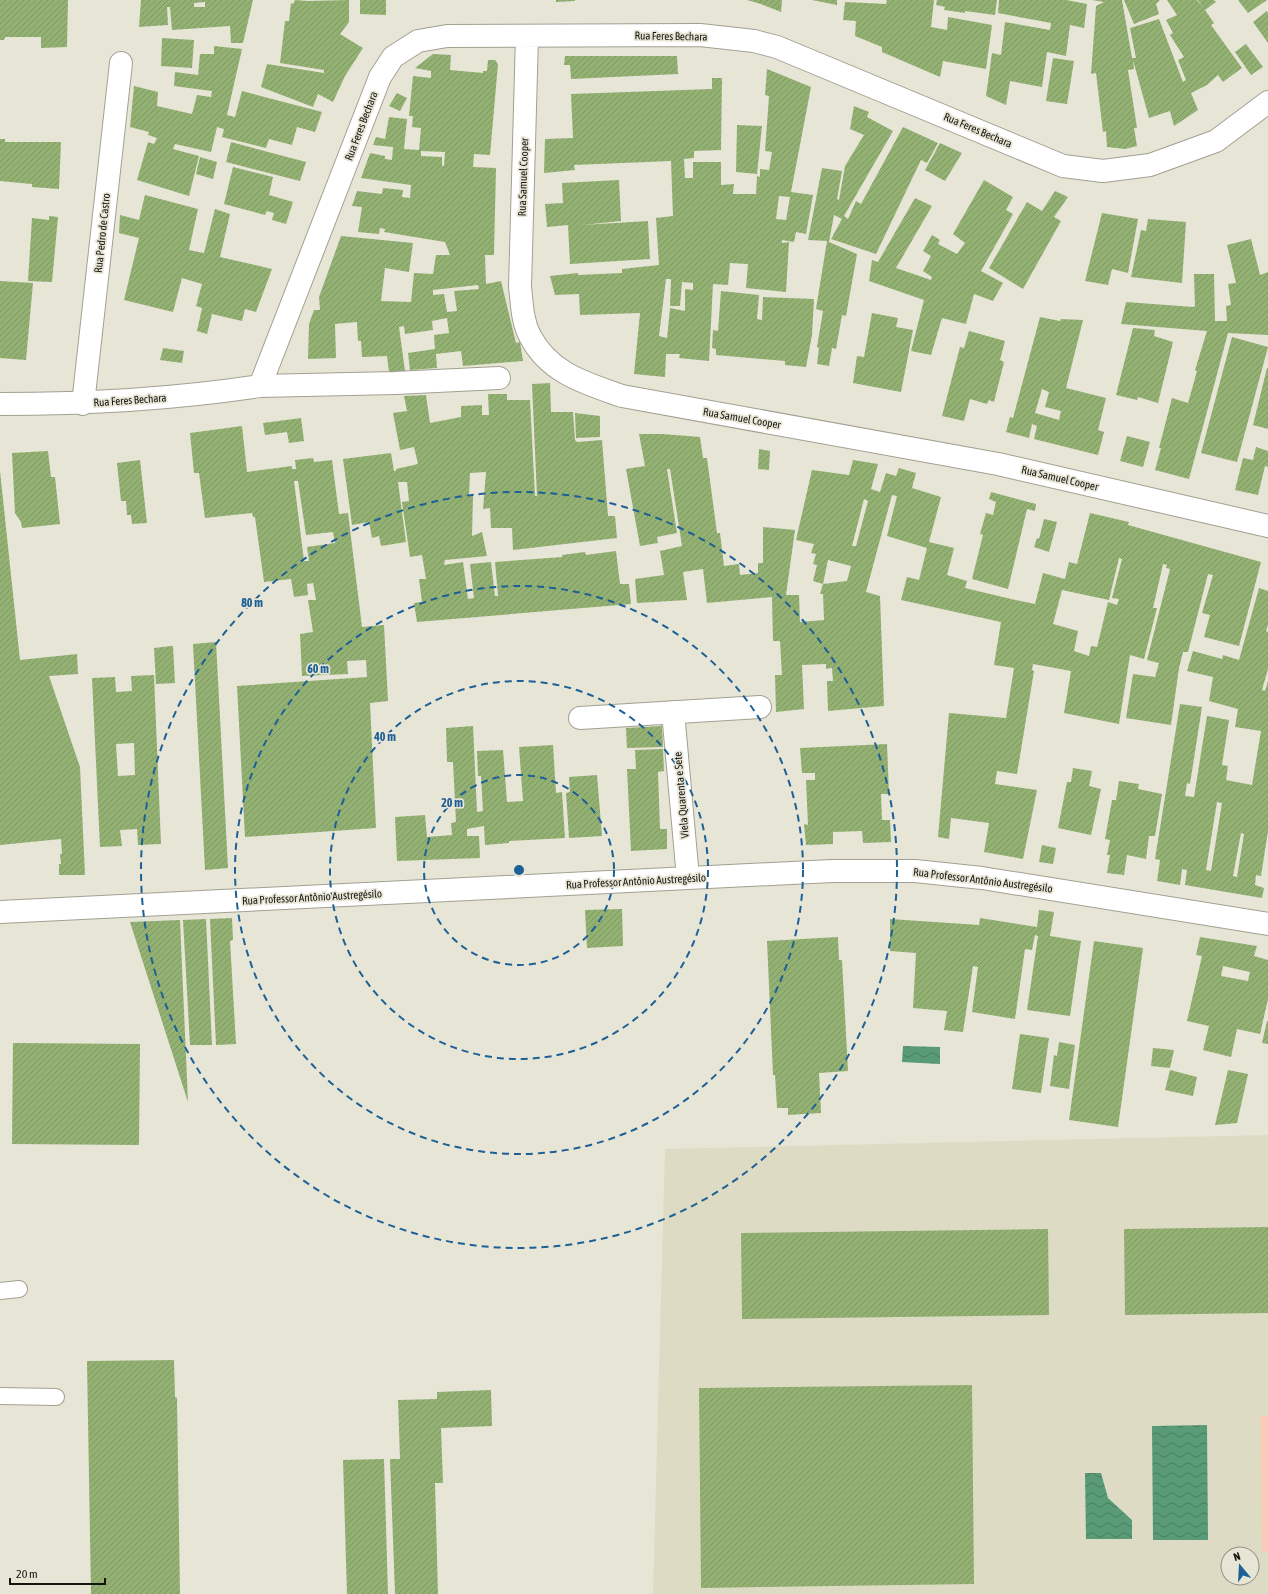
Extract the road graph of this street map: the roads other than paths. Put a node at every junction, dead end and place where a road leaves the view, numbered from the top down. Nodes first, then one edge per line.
1 (528, 36) junction
2 (121, 63) dead end
3 (1268, 102) edge
4 (499, 378) dead end
5 (260, 386) junction
6 (0, 404) edge
7 (83, 404) junction
8 (1268, 526) edge
9 (760, 707) dead end
10 (673, 712) junction
11 (580, 718) dead end
12 (688, 878) junction
13 (0, 912) edge
14 (1268, 924) edge
15 (19, 1289) dead end
16 (0, 1291) edge
17 (0, 1396) edge
18 (56, 1397) dead end

1 - 3 street, Rua Feres Bechara
1 - 5 street, Rua Feres Bechara
1 - 8 street, Rua Samuel Cooper
2 - 7 street, Rua Pedro de Castro
4 - 5 street, Rua Feres Bechara
5 - 7 street, Rua Feres Bechara
6 - 7 street, Rua Feres Bechara
9 - 10 street
10 - 11 street
10 - 12 street, Viela Quarenta e Sete
12 - 13 street, Rua Professor Antônio Austregésilo
12 - 14 street, Rua Professor Antônio Austregésilo
15 - 16 lane
17 - 18 lane

